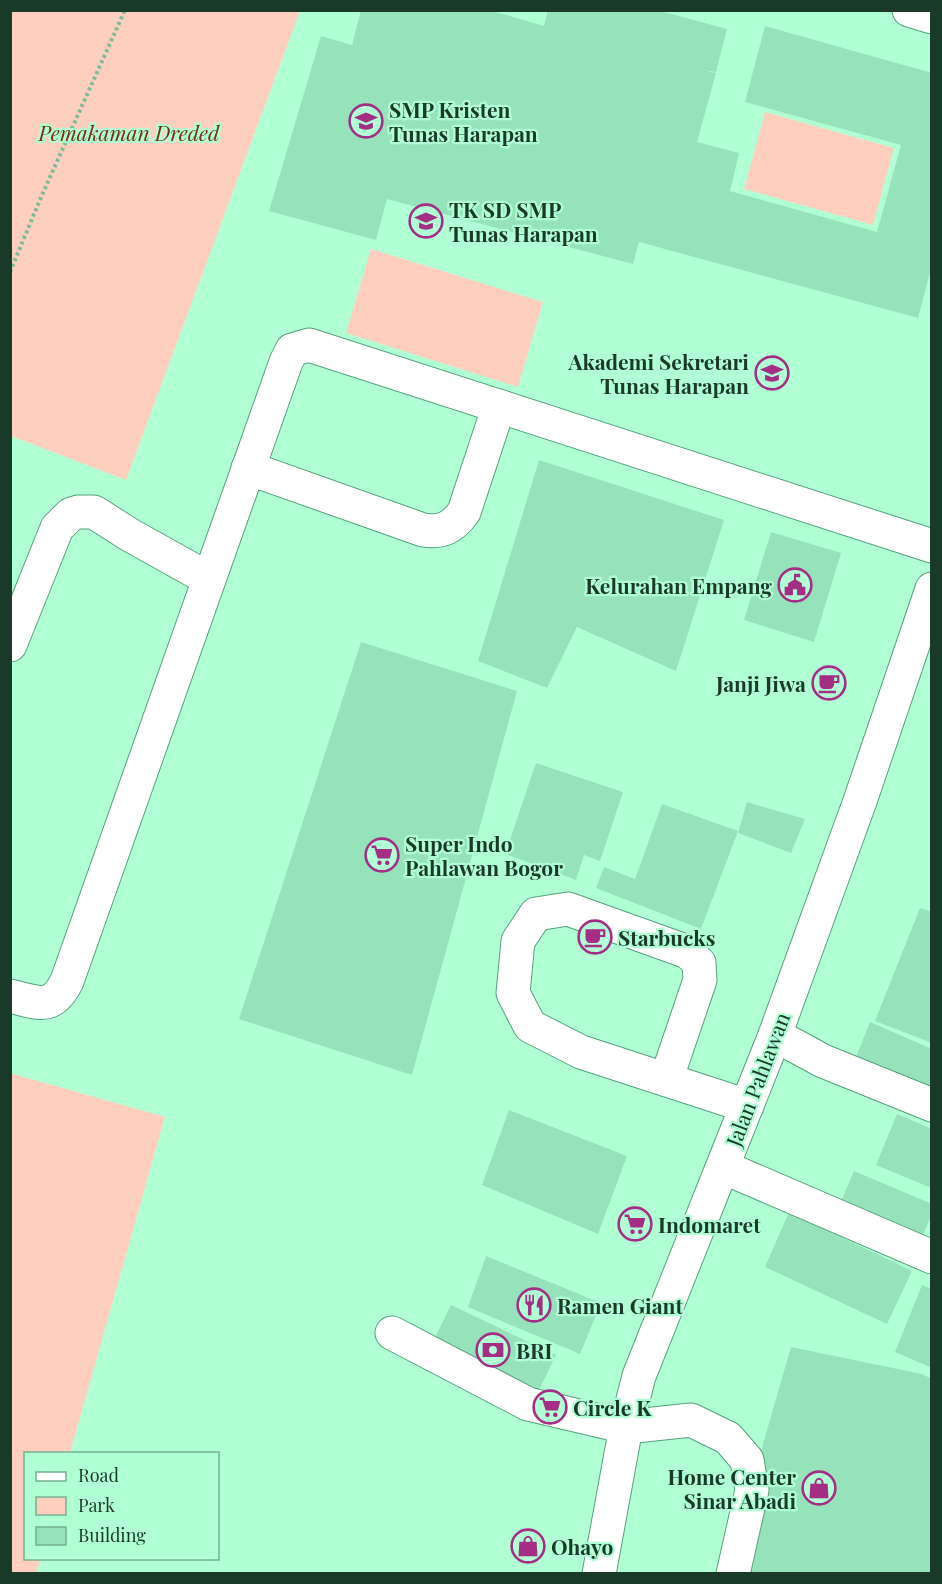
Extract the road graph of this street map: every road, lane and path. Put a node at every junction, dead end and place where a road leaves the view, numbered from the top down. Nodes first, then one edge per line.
1 (125, 10) edge
2 (909, 10) edge
3 (932, 17) edge
4 (10, 272) edge
5 (499, 406) junction
6 (248, 468) junction
7 (932, 546) edge
8 (209, 579) junction
9 (932, 589) edge
10 (10, 645) edge
11 (10, 996) edge
12 (775, 1035) junction
13 (666, 1080) junction
14 (932, 1105) edge
15 (747, 1106) junction
16 (723, 1167) junction
17 (932, 1257) edge
18 (392, 1334) dead end
19 (626, 1427) junction
20 (599, 1574) edge
21 (733, 1574) edge

1 - 4 path
2 - 3 street
5 - 6 street
5 - 6 street
5 - 7 street
6 - 8 street
8 - 10 street
8 - 11 street
9 - 12 street, Jalan Pahlawan
12 - 14 street
12 - 15 street, Jalan Pahlawan
13 - 13 street
13 - 15 street
15 - 16 street, Jalan Pahlawan
16 - 17 street
16 - 19 street, Jalan Pahlawan
18 - 19 street
19 - 20 street, Jalan Pahlawan
19 - 21 street

